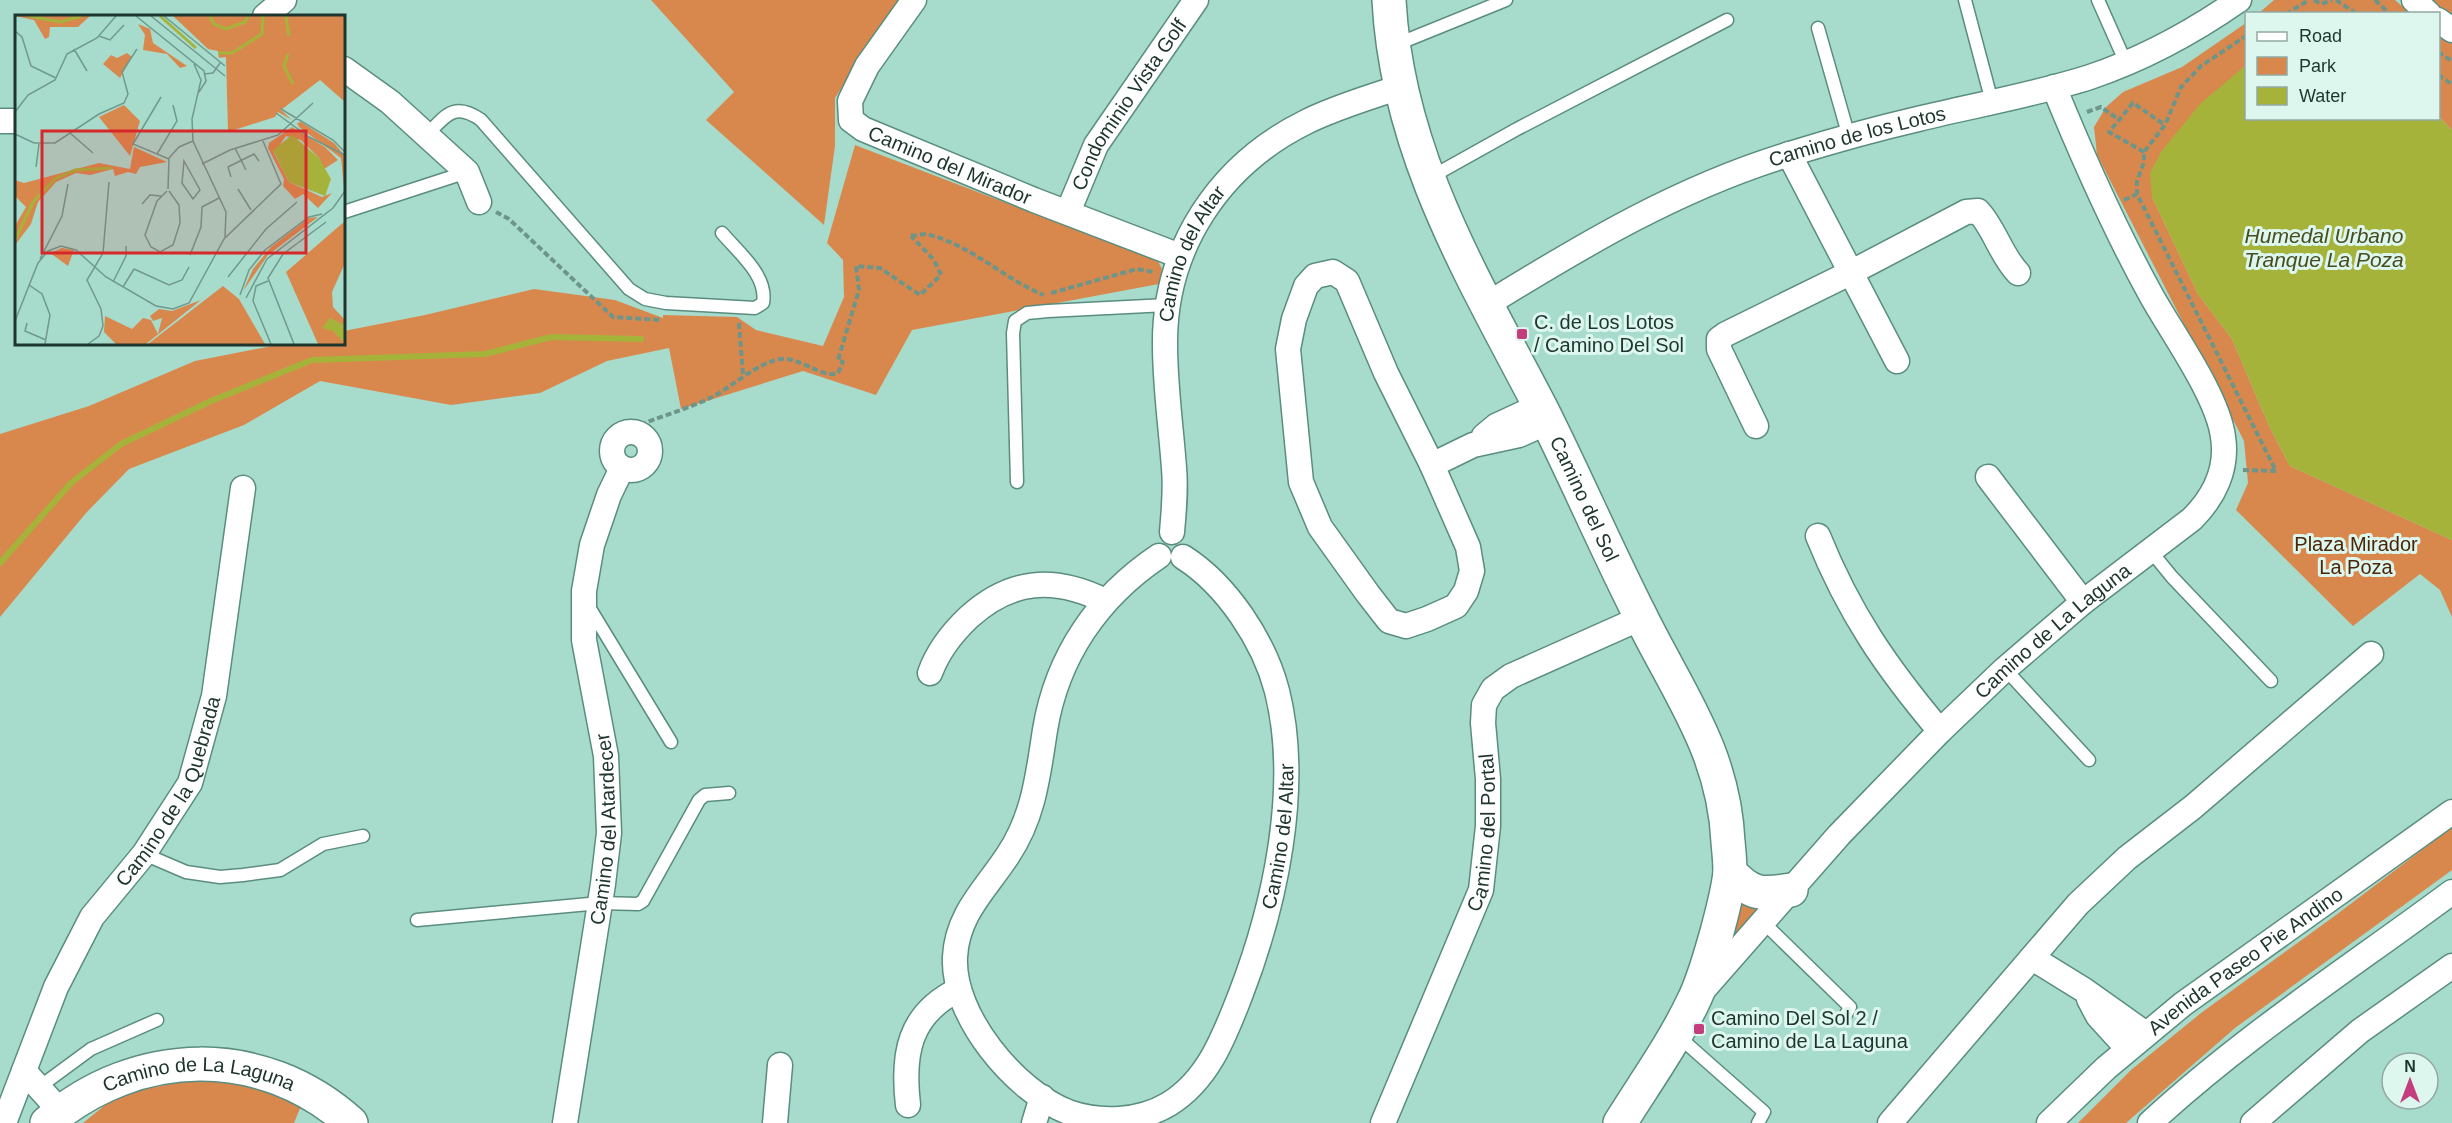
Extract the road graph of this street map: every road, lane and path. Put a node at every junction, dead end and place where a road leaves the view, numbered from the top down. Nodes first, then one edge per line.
1 (914, 0) edge
2 (1196, 0) edge
3 (1389, 0) edge
4 (1506, 0) edge
5 (1965, 0) edge
6 (2098, 0) edge
7 (2239, 0) edge
8 (2309, 0) edge
9 (2314, 0) edge
10 (2334, 0) edge
11 (2375, 0) edge
12 (2414, 0) edge
13 (2289, 12) edge
14 (2354, 12) edge
15 (2387, 12) edge
16 (2427, 12) edge
17 (1727, 20) dead end
18 (2440, 21) edge
19 (1818, 28) dead end
20 (2452, 30) edge
21 (2245, 37) edge
22 (1393, 46) junction
23 (2440, 55) edge
24 (2452, 61) edge
25 (2126, 63) junction
26 (345, 70) edge
27 (1400, 87) junction
28 (2054, 87) junction
29 (1992, 102) junction
30 (2067, 119) junction
31 (2118, 119) junction
32 (2165, 125) junction
33 (427, 135) junction
34 (1849, 137) junction
35 (2144, 152) junction
36 (1790, 154) junction
37 (467, 171) junction
38 (1427, 179) junction
39 (479, 202) joint
40 (345, 212) edge
41 (1068, 212) junction
42 (722, 233) dead end
43 (1177, 262) junction
44 (1850, 273) junction
45 (2018, 273) dead end
46 (1167, 305) junction
47 (1486, 305) junction
48 (648, 320) dead end
49 (739, 323) dead end
50 (1897, 361) dead end
51 (743, 376) junction
52 (1544, 414) junction
53 (1756, 426) dead end
54 (638, 434) joint
55 (1432, 465) junction
56 (2222, 470) junction
57 (1988, 477) dead end
58 (1017, 482) dead end
59 (243, 488) dead end
60 (1173, 532) junction
61 (1818, 536) dead end
62 (2150, 550) junction
63 (1159, 556) junction
64 (1183, 557) junction
65 (583, 598) junction
66 (1105, 601) junction
67 (2083, 602) junction
68 (1641, 618) junction
69 (2372, 654) dead end
70 (2005, 669) junction
71 (930, 673) dead end
72 (2271, 681) dead end
73 (1940, 731) junction
74 (671, 742) dead end
75 (2090, 760) dead end
76 (729, 793) dead end
77 (2452, 812) edge
78 (363, 836) dead end
79 (144, 854) junction
80 (1730, 872) junction
81 (1791, 890) junction
82 (2452, 892) edge
83 (600, 903) junction
84 (417, 920) dead end
85 (1764, 923) junction
86 (2032, 958) junction
87 (2452, 966) edge
88 (958, 990) junction
89 (1693, 1002) junction
90 (1845, 1018) dead end
91 (158, 1020) dead end
92 (1675, 1033) junction
93 (2137, 1041) junction
94 (780, 1065) dead end
95 (31, 1080) junction
96 (1042, 1097) junction
97 (908, 1104) dead end
98 (54, 1117) edge
99 (1160, 1117) edge
100 (4, 1123) edge
101 (351, 1123) edge
102 (565, 1123) edge
103 (775, 1123) edge
104 (1034, 1123) edge
105 (1383, 1123) edge
106 (1620, 1123) edge
107 (1758, 1123) edge
108 (1890, 1123) edge
109 (2049, 1123) edge
110 (2150, 1123) edge
111 (2253, 1123) edge

1 - 41 street, Camino del Mirador
2 - 41 street, Condominio Vista Golf
3 - 22 street, Camino del Sol
4 - 22 lane
5 - 29 lane
6 - 25 lane
7 - 25 street, Camino de los Lotos
8 - 13 path
9 - 10 path
10 - 14 path
11 - 15 path
12 - 16 street
17 - 38 lane
18 - 20 street
19 - 34 lane
21 - 32 path
22 - 27 street, Camino del Sol
23 - 24 path
25 - 28 street, Camino de los Lotos
26 - 33 street
27 - 38 street, Camino del Sol
27 - 43 street, Camino del Altar
28 - 29 street, Camino de los Lotos
28 - 30 street, Camino de La Laguna
29 - 34 street, Camino de los Lotos
30 - 31 path
30 - 56 street, Camino de La Laguna
31 - 32 path
31 - 35 path
32 - 35 path
33 - 37 street
33 - 42 lane
34 - 36 street, Camino de los Lotos
35 - 56 path
36 - 44 street
36 - 47 street, Camino de los Lotos
37 - 39 street
37 - 40 lane
38 - 47 street, Camino del Sol
39 - 48 path
41 - 43 street, Camino del Mirador
43 - 46 street, Camino del Altar
43 - 51 path
44 - 45 street
44 - 50 street
44 - 53 street
46 - 58 lane
46 - 60 street, Camino del Altar
47 - 52 street, Camino del Sol
49 - 51 path
51 - 54 path
52 - 55 street
52 - 68 street, Camino del Sol
54 - 65 street, Camino del Atardecer
55 - 55 street
56 - 62 street, Camino de La Laguna
57 - 67 street
59 - 79 street, Camino de la Quebrada
60 - 63 street
60 - 64 street
61 - 73 street
62 - 67 street, Camino de La Laguna
62 - 72 lane
63 - 64 street
63 - 66 street, Camino del Altar
64 - 99 street, Camino del Altar
65 - 74 lane
65 - 83 street, Camino del Atardecer
66 - 71 street
66 - 88 street, Camino del Altar
67 - 70 street, Camino de La Laguna
68 - 80 street, Camino del Sol
68 - 105 street, Camino del Portal
69 - 86 street
70 - 73 street, Camino de La Laguna
70 - 75 lane
73 - 81 street, Camino de La Laguna
76 - 83 lane
77 - 93 street, Avenida Paseo Pie Andino
78 - 79 lane
79 - 95 street, Camino de la Quebrada
80 - 81 street
80 - 89 street, Camino del Sol
81 - 85 street, Camino de La Laguna
82 - 110 street
83 - 84 lane
83 - 102 street, Camino del Atardecer
85 - 89 street, Camino de La Laguna
85 - 90 lane
86 - 93 street
86 - 108 street
87 - 111 street
88 - 96 street, Camino del Altar
88 - 97 street
89 - 92 street, Camino de La Laguna
91 - 95 lane
92 - 106 street, Camino de La Laguna
92 - 107 lane
93 - 109 street, Avenida Paseo Pie Andino
94 - 103 street
95 - 98 street
95 - 100 street, Camino de la Quebrada
96 - 99 street, Camino del Altar
96 - 104 street
98 - 101 street, Camino de La Laguna

